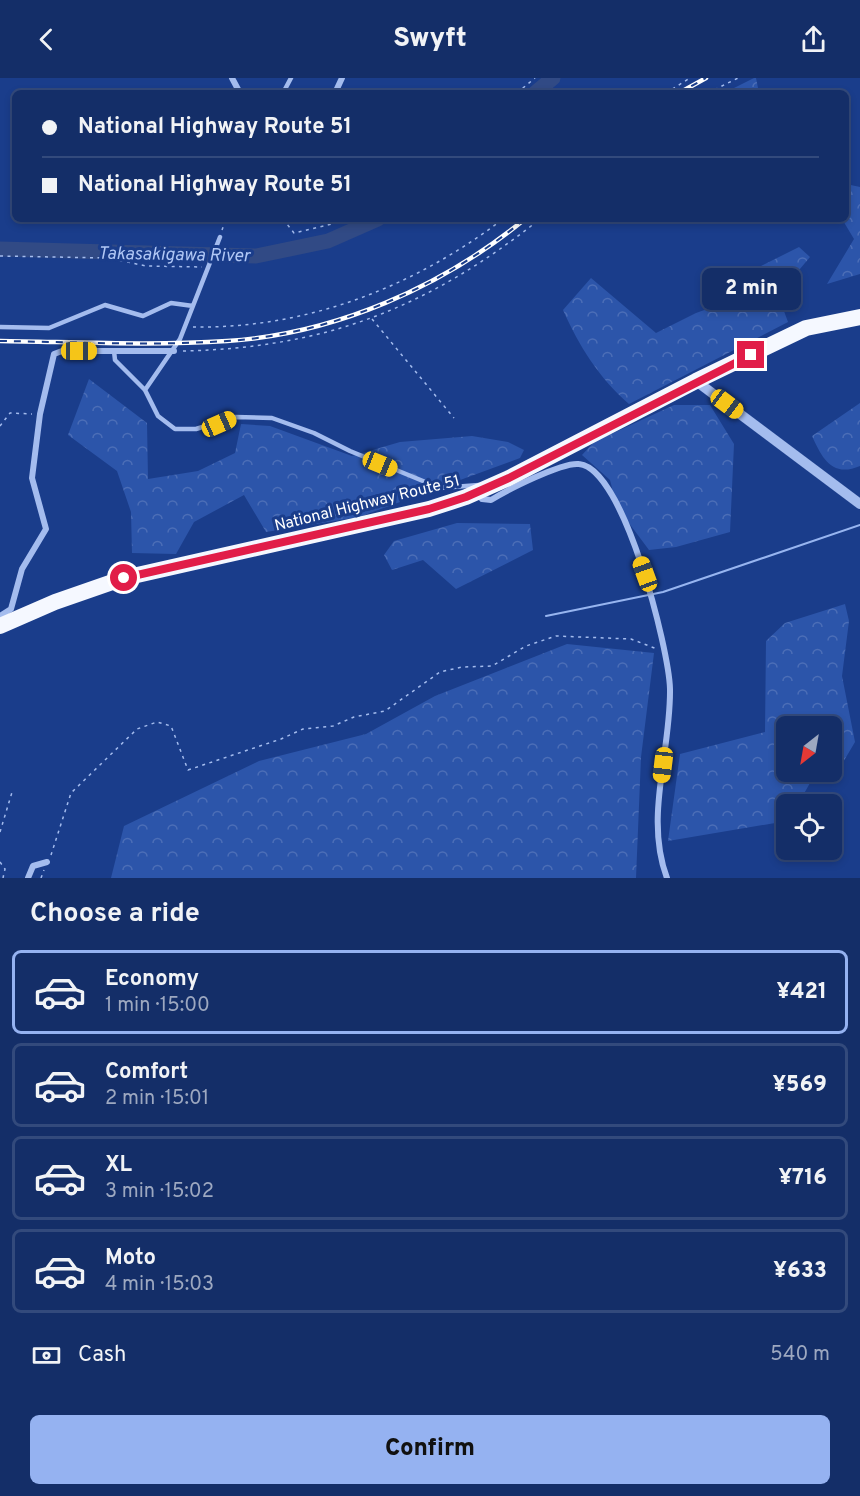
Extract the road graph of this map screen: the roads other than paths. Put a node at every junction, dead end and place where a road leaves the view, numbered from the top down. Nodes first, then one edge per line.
1 (220, 237) road end
2 (194, 306) junction
3 (860, 317) edge
4 (0, 327) edge
5 (114, 351) junction
6 (174, 351) junction
7 (696, 381) junction
8 (145, 390) junction
9 (480, 491) junction
10 (860, 504) edge
11 (0, 616) edge
12 (0, 626) edge
13 (47, 862) road end
14 (28, 878) edge
15 (667, 878) edge

1 - 2 lane
2 - 4 lane
2 - 6 lane
3 - 7 highway, National Highway Route 51
5 - 6 street
5 - 8 lane
5 - 11 street
6 - 8 lane
7 - 9 highway, National Highway Route 51
7 - 10 street
8 - 9 lane
9 - 12 highway, National Highway Route 51
9 - 15 street
13 - 14 street

